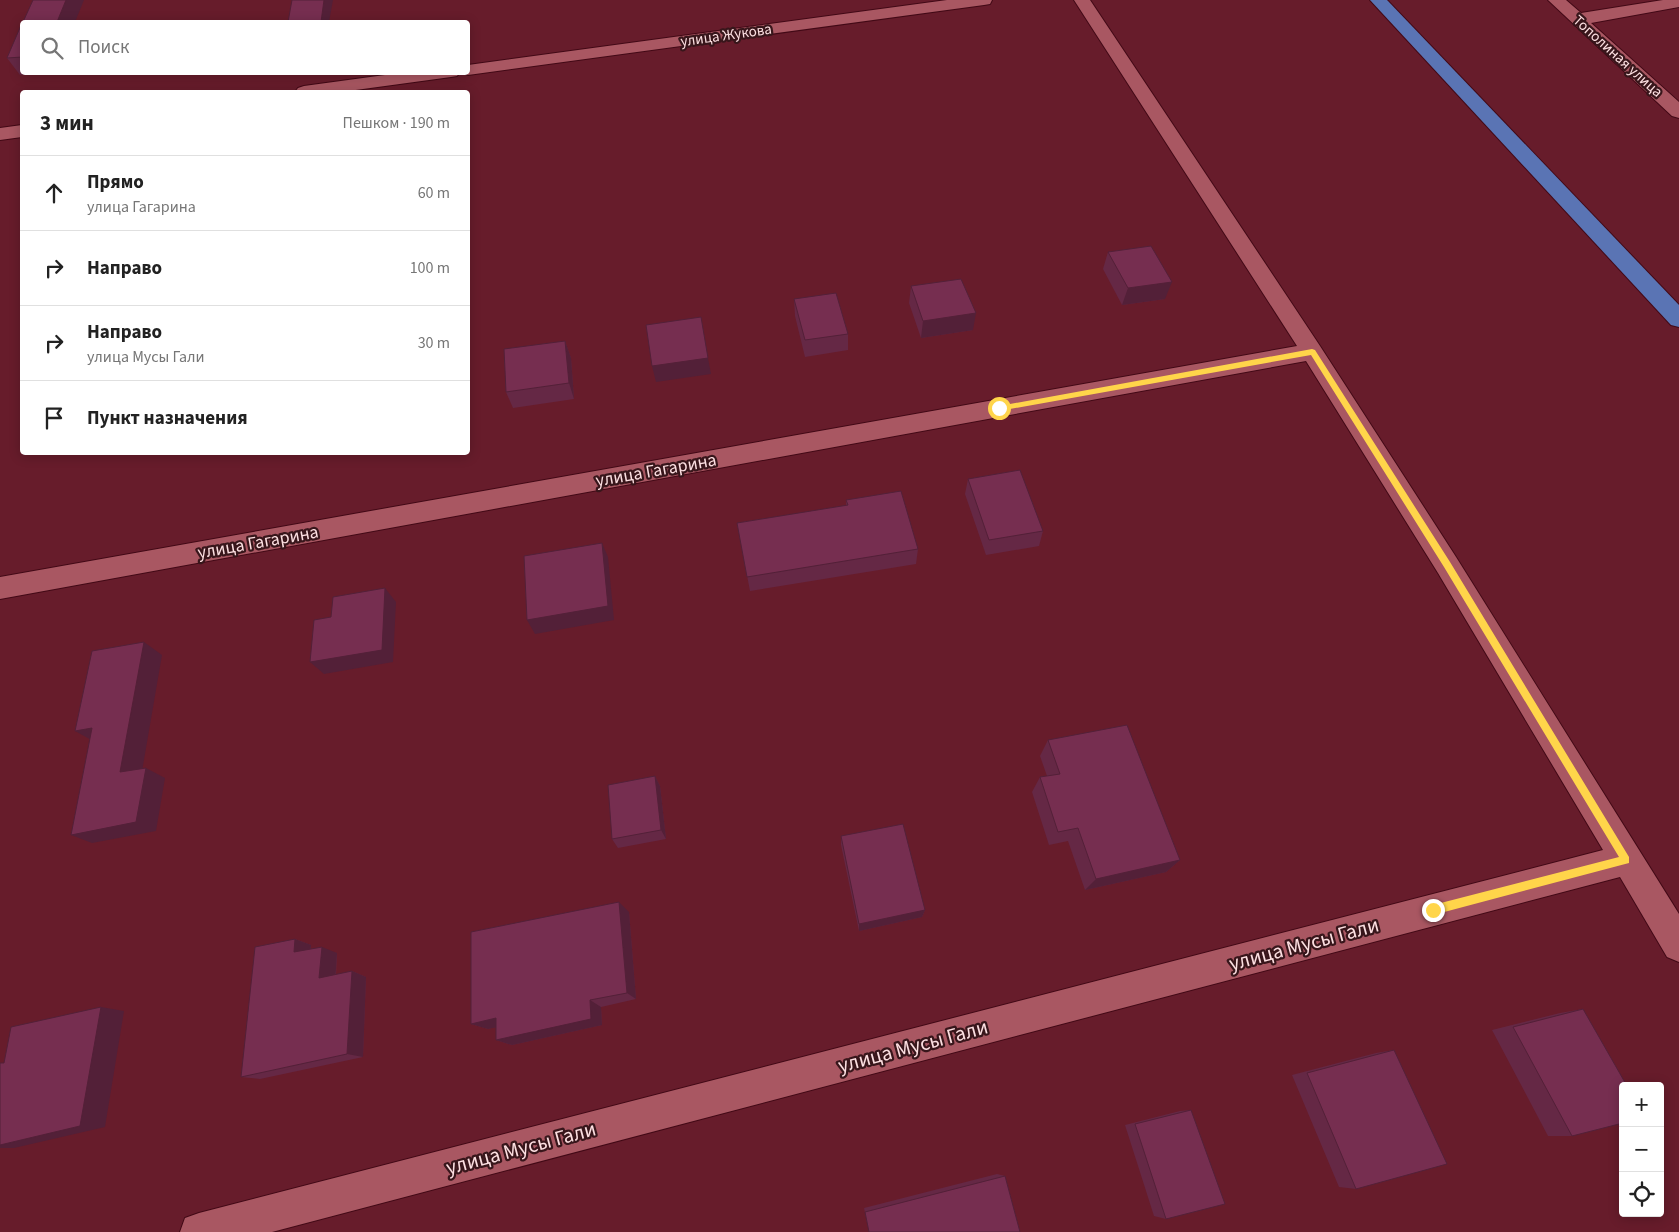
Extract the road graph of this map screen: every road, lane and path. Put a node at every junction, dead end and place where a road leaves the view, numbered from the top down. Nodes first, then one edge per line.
1 (984, 0) edge
2 (1082, 0) edge
3 (1378, 0) edge
4 (1556, 0) edge
5 (1679, 2) edge
6 (1577, 19) junction
7 (470, 70) edge
8 (429, 75) edge
9 (319, 90) edge
10 (1679, 112) edge
11 (20, 131) edge
12 (0, 134) edge
13 (1679, 319) edge
14 (1312, 352) junction
15 (0, 588) edge
16 (1626, 860) junction
17 (1679, 945) edge
18 (199, 1232) edge

1 - 7 street, улица Жукова
2 - 14 street
3 - 13 main road
4 - 6 street, Тополиная улица
5 - 6 street
6 - 10 street, Тополиная улица
8 - 9 street
11 - 12 street
14 - 15 street, улица Гагарина
14 - 16 street
16 - 17 street
16 - 18 street, улица Мусы Гали

